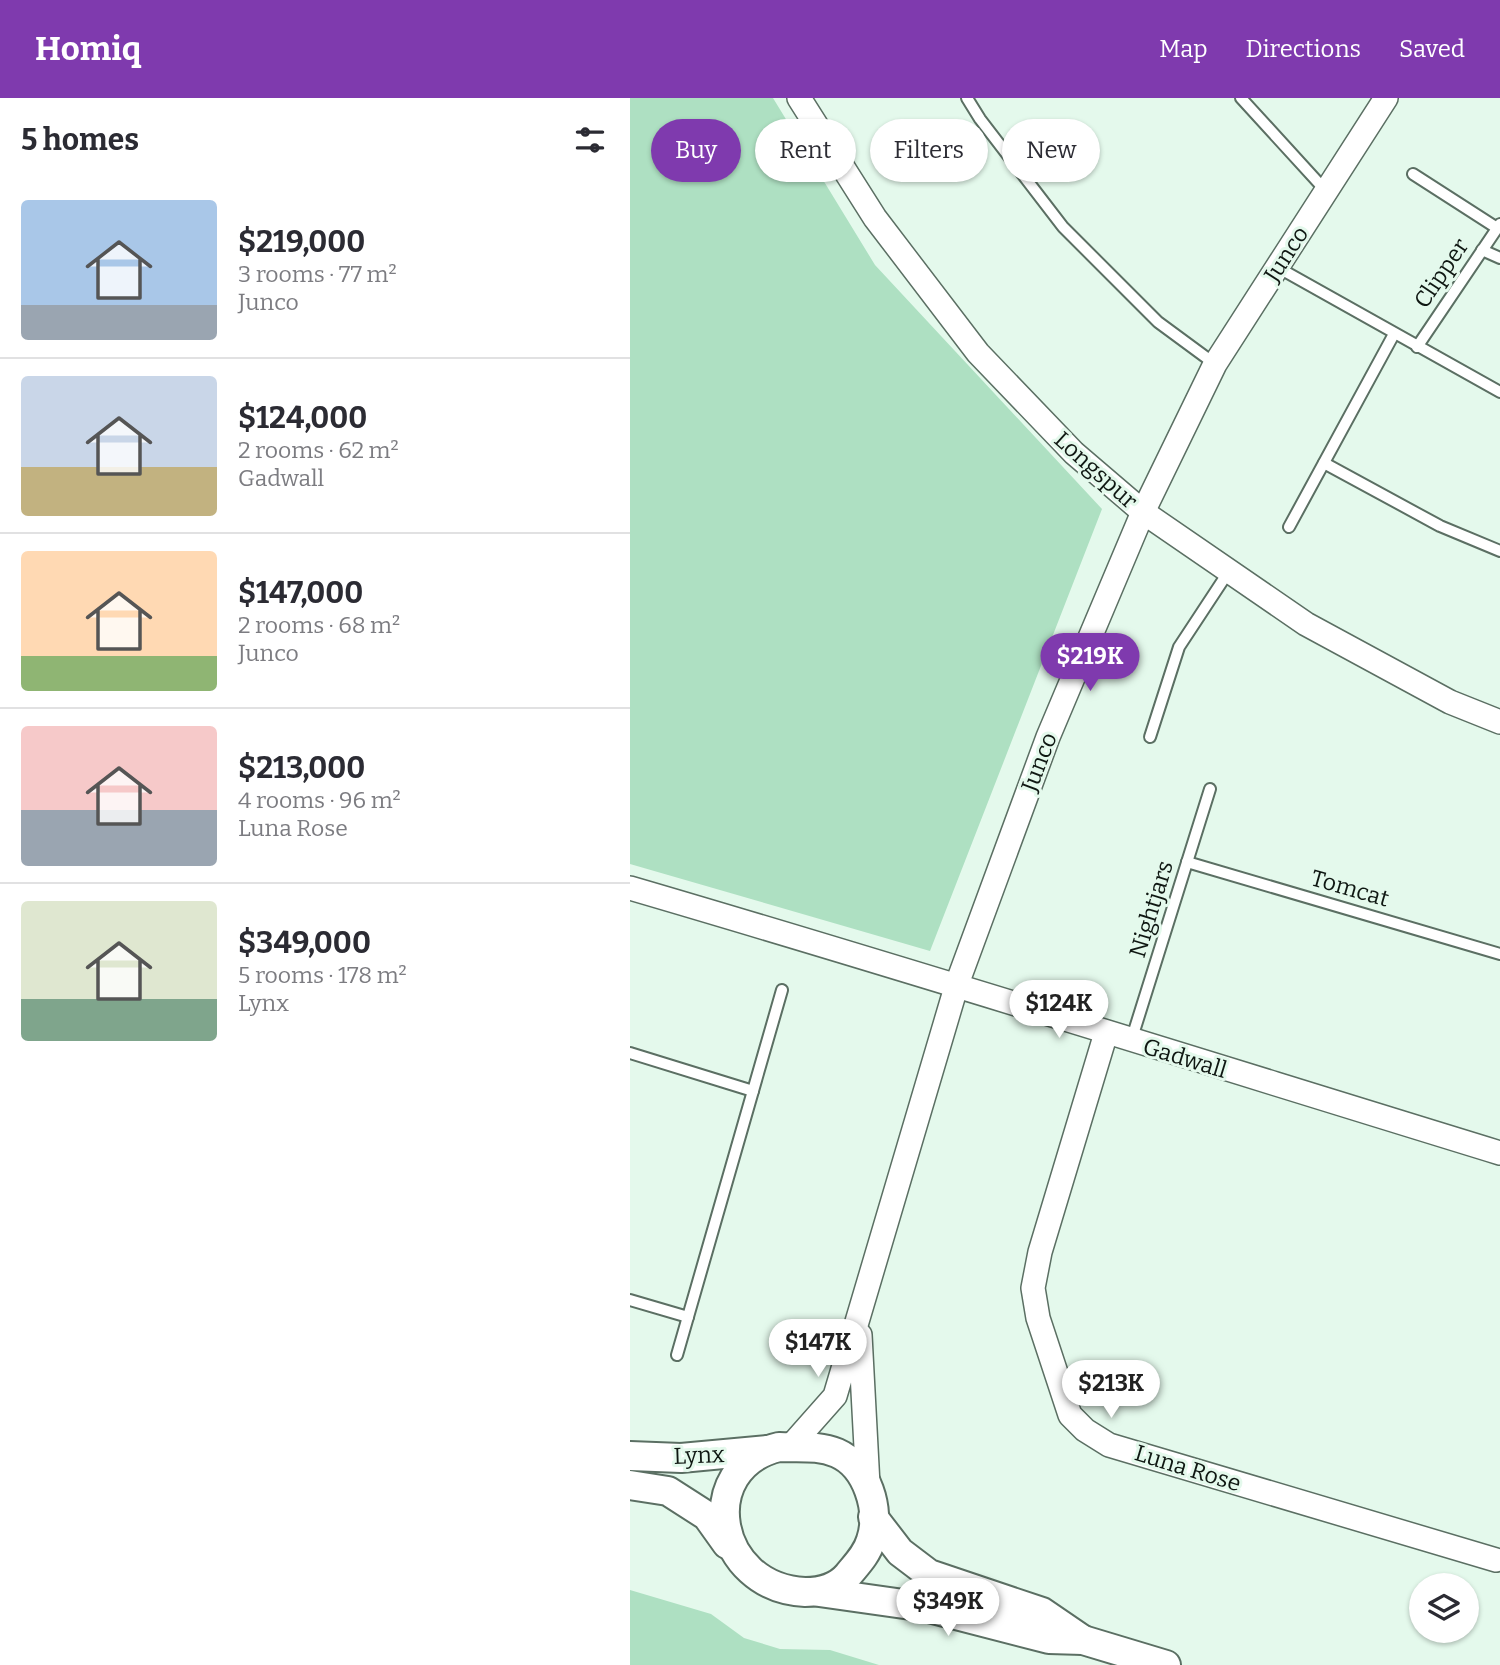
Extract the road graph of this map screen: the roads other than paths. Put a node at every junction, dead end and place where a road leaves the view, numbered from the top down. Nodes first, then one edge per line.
1 (799, 98) edge
2 (967, 98) edge
3 (1241, 98) edge
4 (1386, 98) edge
5 (1413, 174) dead end
6 (1326, 191) junction
7 (1498, 226) edge
8 (1482, 250) junction
9 (1500, 258) edge
10 (1277, 267) junction
11 (1394, 334) junction
12 (1417, 347) junction
13 (1216, 364) junction
14 (1500, 392) edge
15 (1324, 463) junction
16 (1143, 512) junction
17 (1289, 527) dead end
18 (1500, 551) edge
19 (1229, 571) junction
20 (1500, 722) edge
21 (1150, 737) dead end
22 (1210, 789) dead end
23 (1187, 862) junction
24 (630, 888) edge
25 (1500, 954) edge
26 (957, 984) junction
27 (782, 990) dead end
28 (1106, 1033) junction
29 (1131, 1041) junction
30 (630, 1053) edge
31 (753, 1091) junction
32 (1500, 1153) edge
33 (630, 1300) edge
34 (688, 1317) junction
35 (859, 1318) junction
36 (677, 1355) dead end
37 (778, 1449) junction
38 (630, 1456) edge
39 (630, 1485) edge
40 (868, 1485) junction
41 (873, 1517) junction
42 (736, 1555) junction
43 (1496, 1560) dead end
44 (816, 1592) junction
45 (1083, 1640) junction
46 (1166, 1665) edge

1 - 16 street, Longspur
2 - 13 lane
3 - 6 lane
4 - 6 street, Junco
5 - 7 lane
6 - 10 street, Junco
7 - 8 lane, Clipper
8 - 9 lane
8 - 12 lane, Clipper
10 - 11 lane
10 - 13 street, Junco
11 - 12 lane
11 - 15 lane
12 - 14 lane
13 - 16 street, Junco
15 - 17 lane
15 - 18 lane
16 - 19 street, Longspur
16 - 26 street, Junco
19 - 20 street, Longspur
19 - 21 lane
22 - 23 lane, Nightjars
23 - 25 lane, Tomcat
23 - 29 lane, Nightjars
24 - 26 street, Gadwall
26 - 28 street, Gadwall
26 - 35 street, Junco
27 - 31 lane
28 - 29 street, Gadwall
28 - 43 street, Luna Rose
29 - 32 street, Gadwall
30 - 31 lane
31 - 34 lane
33 - 34 lane
34 - 36 lane
35 - 37 street, Junco
35 - 40 street, Junco
37 - 38 street, Lynx
37 - 40 street
37 - 42 street
39 - 42 street, Lynx
40 - 41 street
41 - 44 street
41 - 45 street
42 - 44 street
44 - 45 street
45 - 46 street

